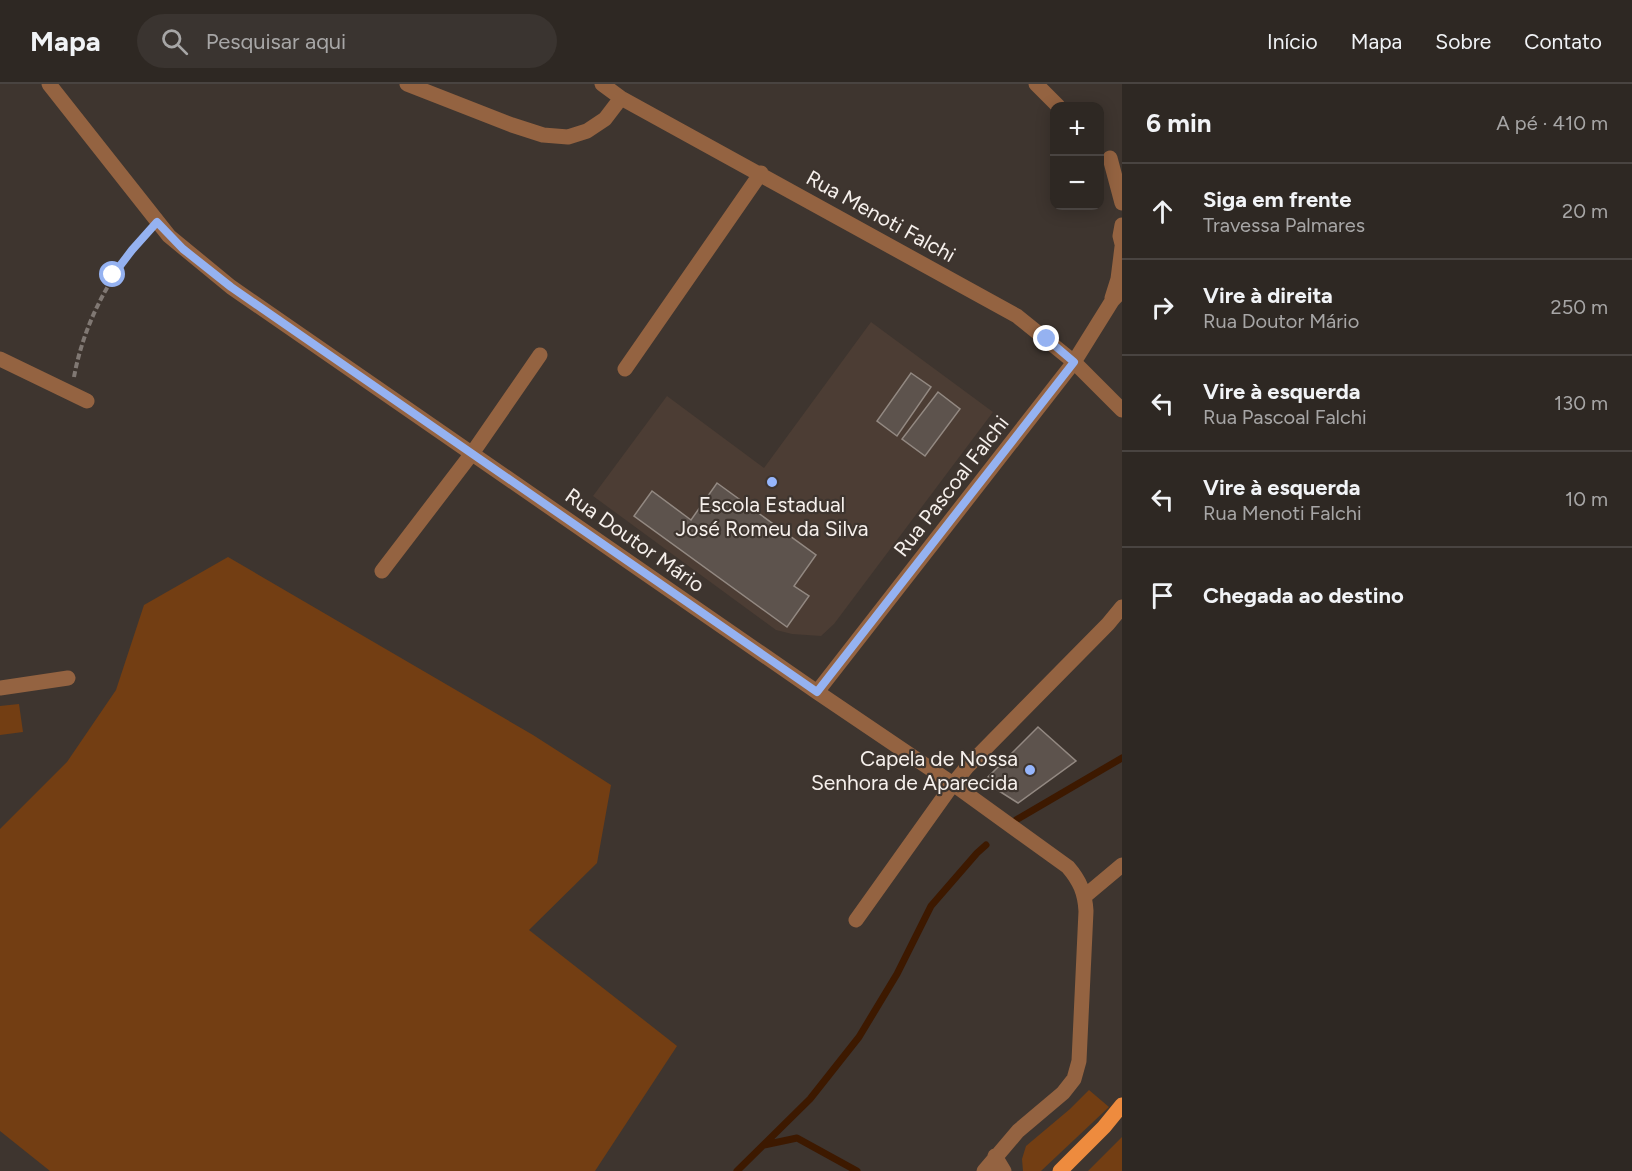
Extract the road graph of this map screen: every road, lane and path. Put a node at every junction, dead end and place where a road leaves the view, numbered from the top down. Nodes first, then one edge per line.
1 (49, 84) edge
2 (407, 84) edge
3 (602, 84) edge
4 (1036, 84) edge
5 (621, 98) junction
6 (1054, 102) edge
7 (1105, 153) edge
8 (1122, 171) edge
9 (761, 173) junction
10 (1122, 203) edge
11 (157, 222) junction
12 (1122, 225) edge
13 (1122, 246) edge
14 (1117, 296) edge
15 (540, 355) dead end
16 (0, 359) edge
17 (1074, 362) junction
18 (625, 369) dead end
19 (72, 394) junction
20 (87, 401) dead end
21 (1122, 410) edge
22 (473, 452) junction
23 (382, 571) dead end
24 (1122, 607) edge
25 (68, 678) dead end
26 (0, 688) edge
27 (817, 692) junction
28 (953, 784) junction
29 (1122, 865) edge
30 (1085, 896) junction
31 (856, 920) dead end
32 (1122, 1105) edge
33 (995, 1156) junction
34 (984, 1171) edge
35 (1004, 1171) edge
36 (1060, 1171) edge

1 - 11 street, Rua Doutor Mário
2 - 5 street
3 - 5 street, Rua Menoti Falchi
4 - 6 street
5 - 9 street, Rua Menoti Falchi
7 - 8 street
7 - 10 street
9 - 17 street, Rua Menoti Falchi
9 - 18 street
11 - 19 path
11 - 22 street, Rua Doutor Mário
12 - 13 street, Rua Pascoal Falchi
13 - 14 street, Rua Pascoal Falchi
14 - 17 street, Rua Pascoal Falchi
15 - 22 street
16 - 19 street
17 - 21 street, Rua Menoti Falchi
17 - 27 street, Rua Pascoal Falchi
19 - 20 street
22 - 23 street
22 - 27 street, Rua Doutor Mário
24 - 28 street
25 - 26 street
27 - 28 street, Rua Doutor Mário
28 - 30 street, Rua Doutor Mário
28 - 31 street
29 - 30 street
30 - 33 street
32 - 36 main road
33 - 34 street
33 - 35 street

